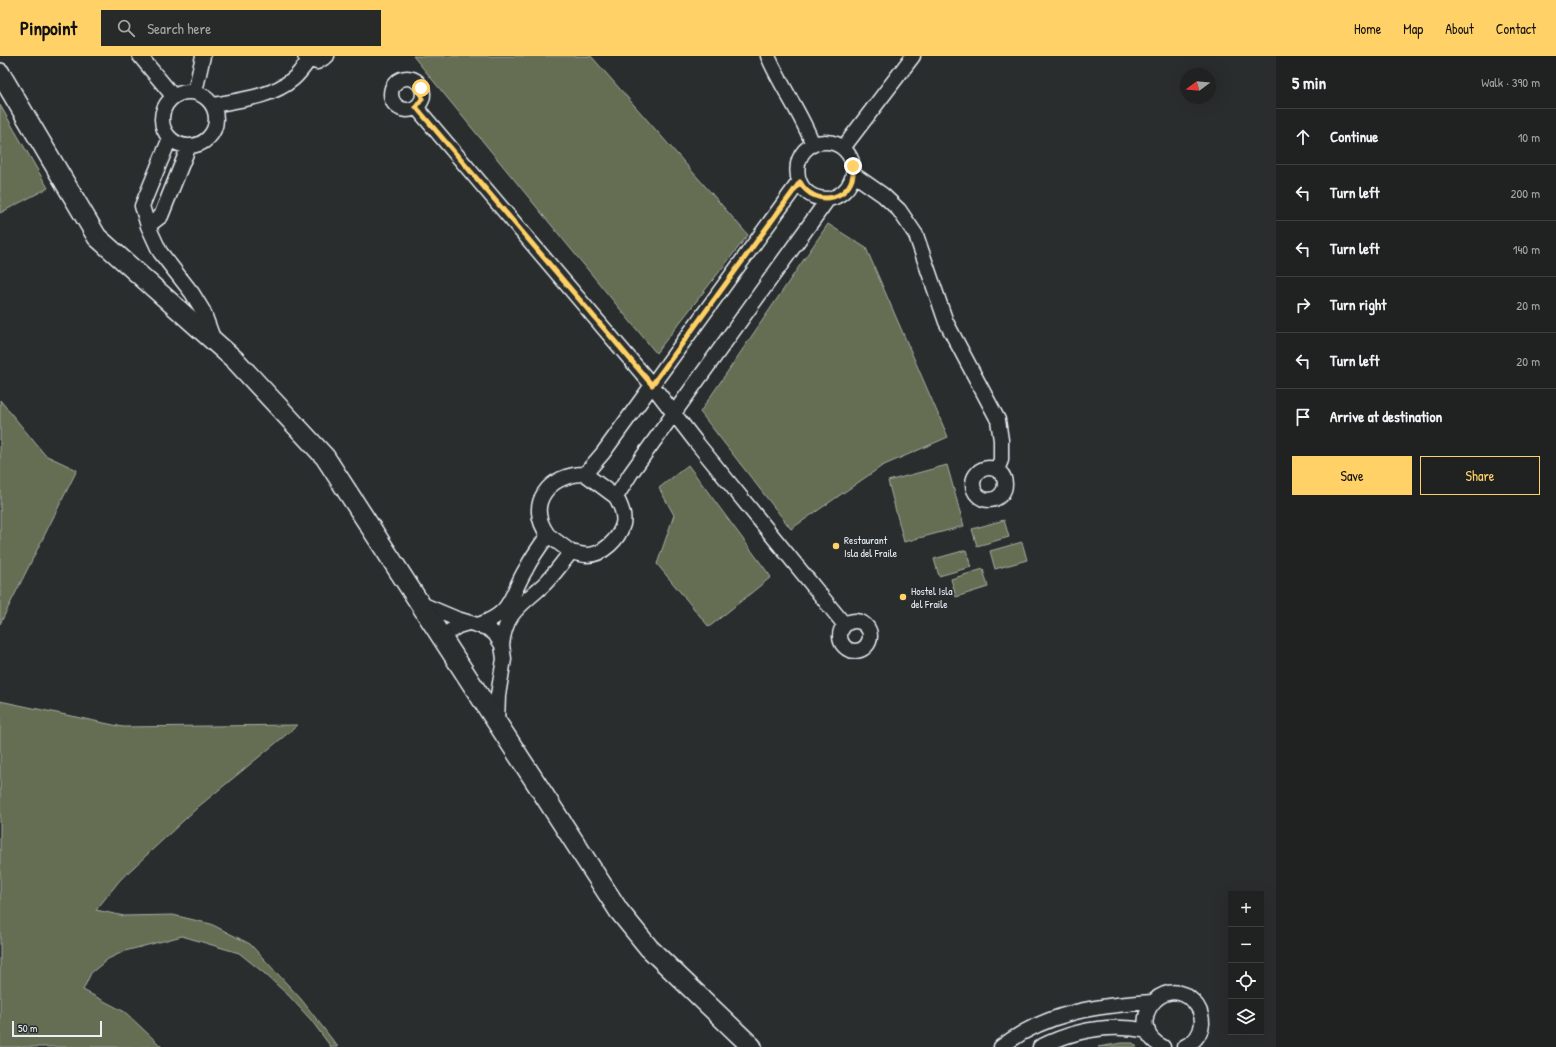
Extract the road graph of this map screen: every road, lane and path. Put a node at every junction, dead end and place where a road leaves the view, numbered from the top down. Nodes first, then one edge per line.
1 (140, 56) edge
2 (203, 56) edge
3 (327, 56) edge
4 (768, 56) edge
5 (913, 56) edge
6 (307, 58) edge
7 (0, 73) edge
8 (195, 92) junction
9 (173, 96) junction
10 (213, 105) junction
11 (416, 107) dead end
12 (170, 138) junction
13 (813, 145) junction
14 (189, 146) junction
15 (843, 148) junction
16 (853, 174) junction
17 (800, 182) junction
18 (828, 199) junction
19 (148, 226) junction
20 (214, 341) junction
21 (652, 385) junction
22 (675, 414) junction
23 (997, 470) dead end
24 (584, 474) junction
25 (616, 497) junction
26 (548, 535) junction
27 (571, 552) junction
28 (418, 602) junction
29 (473, 624) junction
30 (844, 624) dead end
31 (440, 637) junction
32 (502, 645) junction
33 (502, 677) junction
34 (480, 697) junction
35 (497, 722) junction
36 (1153, 1002) junction
37 (1148, 1031) junction
38 (752, 1047) edge
39 (1001, 1047) edge
40 (1040, 1047) edge
41 (1163, 1047) edge
42 (1184, 1047) edge

1 - 9 street
2 - 8 street
3 - 6 street
4 - 13 street
5 - 15 street
6 - 10 street
7 - 20 main road
8 - 9 street
8 - 10 street
9 - 12 street
10 - 14 street
11 - 21 street
12 - 14 street
12 - 19 street
13 - 15 street
13 - 17 street
14 - 19 street
15 - 16 street
16 - 18 street
16 - 23 street
17 - 18 street
17 - 21 street
18 - 22 street
19 - 20 street
20 - 28 main road
21 - 22 street
21 - 24 street
22 - 25 street
22 - 30 street
24 - 25 street
24 - 26 street
25 - 27 street
26 - 27 street
26 - 29 street
27 - 32 street
28 - 29 street
28 - 31 main road
29 - 31 street
29 - 32 street
31 - 34 main road
32 - 33 street
33 - 34 street
33 - 35 street
34 - 35 main road
35 - 38 main road
36 - 37 street
36 - 39 street
36 - 42 street
37 - 40 street
37 - 41 street

